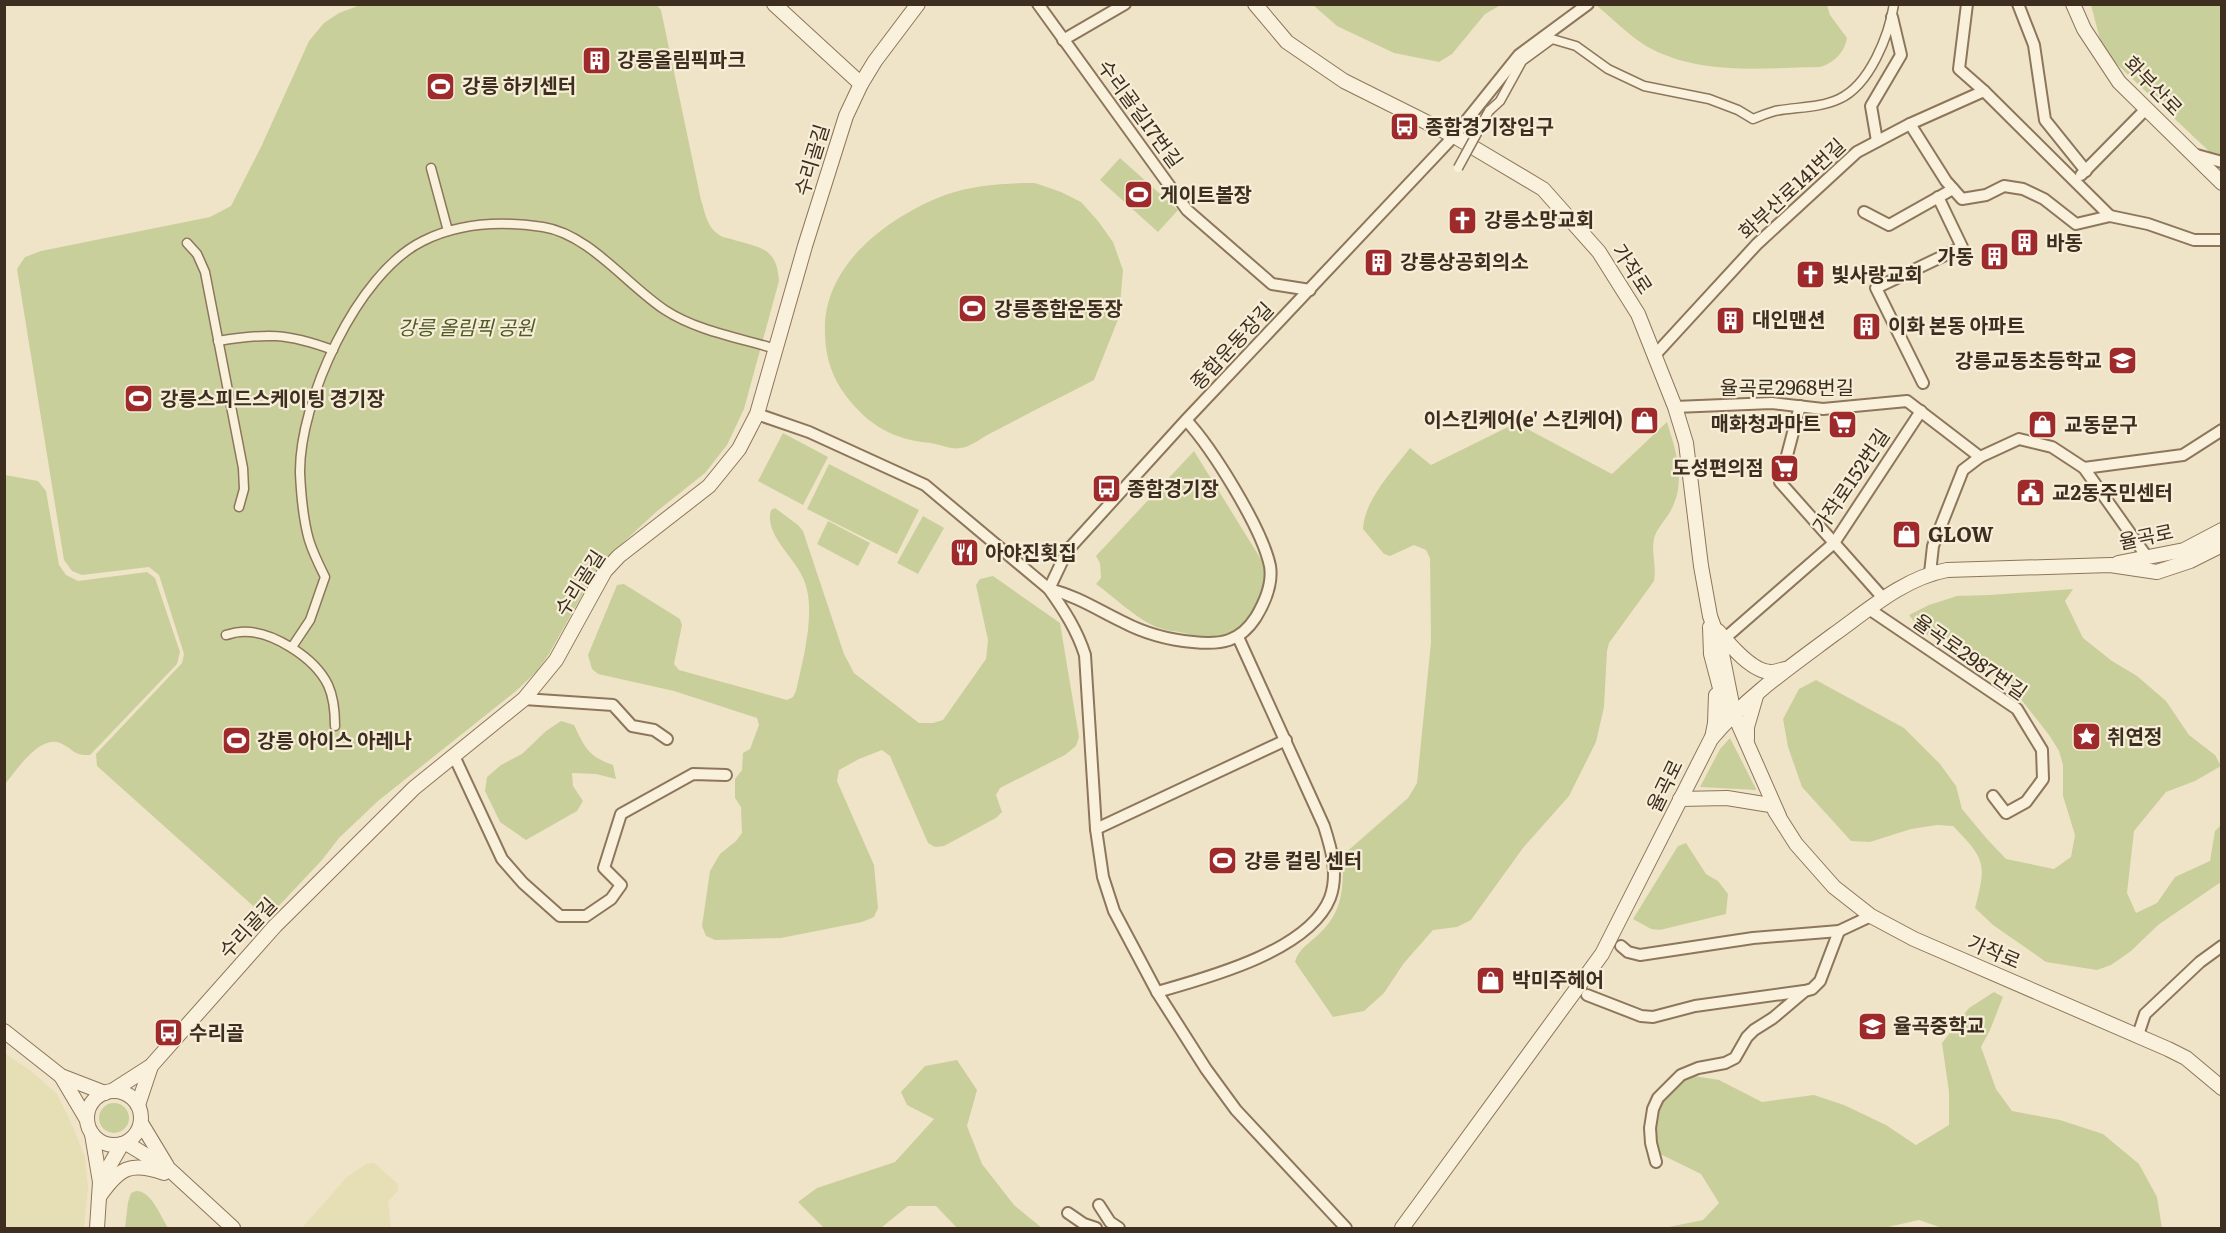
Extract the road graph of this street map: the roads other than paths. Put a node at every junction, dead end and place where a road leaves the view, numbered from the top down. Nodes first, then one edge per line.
1 (774, 4) edge
2 (918, 4) edge
3 (1038, 4) edge
4 (1125, 4) edge
5 (1255, 4) edge
6 (1588, 4) edge
7 (1894, 4) edge
8 (1967, 4) edge
9 (2018, 4) edge
10 (2073, 4) edge
11 (1892, 17) junction
12 (1063, 40) junction
13 (861, 84) junction
14 (1984, 91) junction
15 (2146, 109) junction
16 (1910, 124) junction
17 (1454, 136) junction
18 (1876, 141) junction
19 (2193, 154) junction
20 (2222, 162) edge
21 (431, 168) dead end
22 (1458, 168) dead end
23 (2086, 171) junction
24 (2074, 182) junction
25 (2222, 183) edge
26 (1953, 189) junction
27 (1938, 197) junction
28 (1864, 212) dead end
29 (2110, 216) junction
30 (448, 231) junction
31 (2222, 240) edge
32 (187, 243) dead end
33 (1310, 290) junction
34 (218, 340) junction
35 (776, 349) junction
36 (333, 350) junction
37 (1654, 356) junction
38 (1923, 383) dead end
39 (1800, 406) junction
40 (1675, 407) junction
41 (1920, 411) junction
42 (757, 414) junction
43 (1186, 420) junction
44 (2222, 430) edge
45 (1980, 457) junction
46 (2084, 468) junction
47 (239, 507) dead end
48 (2222, 530) edge
49 (1834, 543) junction
50 (2222, 545) edge
51 (2147, 557) junction
52 (2110, 565) junction
53 (1930, 573) junction
54 (1049, 589) junction
55 (1884, 599) junction
56 (1869, 609) junction
57 (1712, 621) junction
58 (226, 635) dead end
59 (1238, 637) junction
60 (1724, 639) junction
61 (292, 647) junction
62 (1710, 654) junction
63 (1787, 669) junction
64 (1756, 696) junction
65 (524, 699) junction
66 (1731, 717) junction
67 (335, 726) dead end
68 (667, 739) dead end
69 (1711, 739) junction
70 (1286, 740) junction
71 (1747, 741) junction
72 (454, 756) junction
73 (726, 775) dead end
74 (1993, 796) dead end
75 (1680, 799) junction
76 (1770, 805) junction
77 (1779, 816) junction
78 (1096, 829) junction
79 (1871, 916) junction
80 (1839, 930) junction
81 (1621, 946) dead end
82 (2222, 946) edge
83 (1805, 991) junction
84 (1157, 992) junction
85 (1587, 995) dead end
86 (4, 1031) edge
87 (2138, 1035) junction
88 (151, 1066) junction
89 (61, 1076) junction
90 (2222, 1088) edge
91 (108, 1092) junction
92 (138, 1105) junction
93 (87, 1120) junction
94 (141, 1123) junction
95 (92, 1134) junction
96 (124, 1144) junction
97 (1656, 1162) dead end
98 (174, 1175) junction
99 (100, 1182) junction
100 (99, 1197) junction
101 (1099, 1205) dead end
102 (1068, 1214) dead end
103 (97, 1228) edge
104 (233, 1228) edge
105 (1096, 1228) edge
106 (1119, 1228) edge
107 (1346, 1228) edge
108 (1402, 1228) edge

1 - 13 street
2 - 13 street, 수리골길
3 - 12 street, 수리골길17번길
4 - 12 street
5 - 17 street, 가작로
6 - 17 street, 종합운동장길
7 - 11 street
8 - 14 street
9 - 23 street
10 - 15 street, 화부산로
11 - 18 street
11 - 22 street, bridge
12 - 33 street, 수리골길17번길
13 - 35 street, 수리골길
14 - 16 street, 화부산로141번길
14 - 24 street
15 - 19 street, 화부산로
15 - 23 street
16 - 18 street, 화부산로141번길
16 - 26 street
17 - 33 street, 종합운동장길
17 - 37 street, 가작로
18 - 37 street, 화부산로141번길
19 - 20 street
19 - 25 street, 화부산로
21 - 30 street
23 - 24 street
24 - 29 street
26 - 27 street
26 - 29 street
27 - 28 street
27 - 38 street
29 - 31 street
30 - 35 street
30 - 36 street
32 - 34 street
33 - 43 street, 종합운동장길
34 - 36 street
34 - 47 street
35 - 42 street, 수리골길
36 - 61 street
37 - 40 street, 가작로
39 - 40 street, 율곡로2968번길
39 - 41 street, 율곡로2968번길
39 - 49 street
40 - 57 street, 가작로
41 - 45 street, 율곡로2968번길
41 - 49 street, 가작로152번길
42 - 54 street
42 - 65 street, 수리골길
43 - 54 street, 종합운동장길
43 - 59 street
44 - 46 street
45 - 46 street
45 - 53 street
46 - 51 street
48 - 51 street, 율곡로
49 - 55 street
49 - 60 street, 가작로152번길
50 - 52 street, 율곡로
51 - 52 street, 율곡로
52 - 53 street, 율곡로
53 - 55 street, 율곡로
54 - 59 street
54 - 78 street
55 - 56 street, 율곡로
56 - 63 street, 율곡로
56 - 74 street, 율곡로2987번길
57 - 60 street
57 - 62 street, 가작로
57 - 66 street, 가작로
58 - 61 street
59 - 70 street
60 - 63 street
61 - 67 street
62 - 66 street, 가작로
62 - 69 street
63 - 64 street, 율곡로
64 - 66 street, 율곡로
64 - 71 street
65 - 68 street
65 - 72 street, 수리골길
66 - 69 street, 율곡로
66 - 71 street, 가작로
66 - 76 street, 가작로
69 - 75 street, 율곡로
70 - 78 street
70 - 84 street
71 - 77 street, 가작로
72 - 73 street
72 - 88 street, 수리골길
75 - 76 street
75 - 108 street, 율곡로
76 - 77 street, 가작로
77 - 79 street, 가작로
78 - 84 street
79 - 80 street
79 - 87 street, 가작로
80 - 81 street
80 - 83 street
82 - 87 street
83 - 85 street
83 - 97 street
84 - 107 street
86 - 89 street
87 - 90 street, 가작로
88 - 91 street, 수리골길
88 - 92 street, 수리골길
89 - 91 street
89 - 93 street
91 - 92 street
91 - 93 street
92 - 94 street
93 - 95 street
94 - 96 street
94 - 98 street
95 - 96 street
95 - 99 street
96 - 98 street
96 - 99 street
98 - 100 street
98 - 104 street
99 - 100 street
100 - 103 street
101 - 106 street
102 - 105 street

